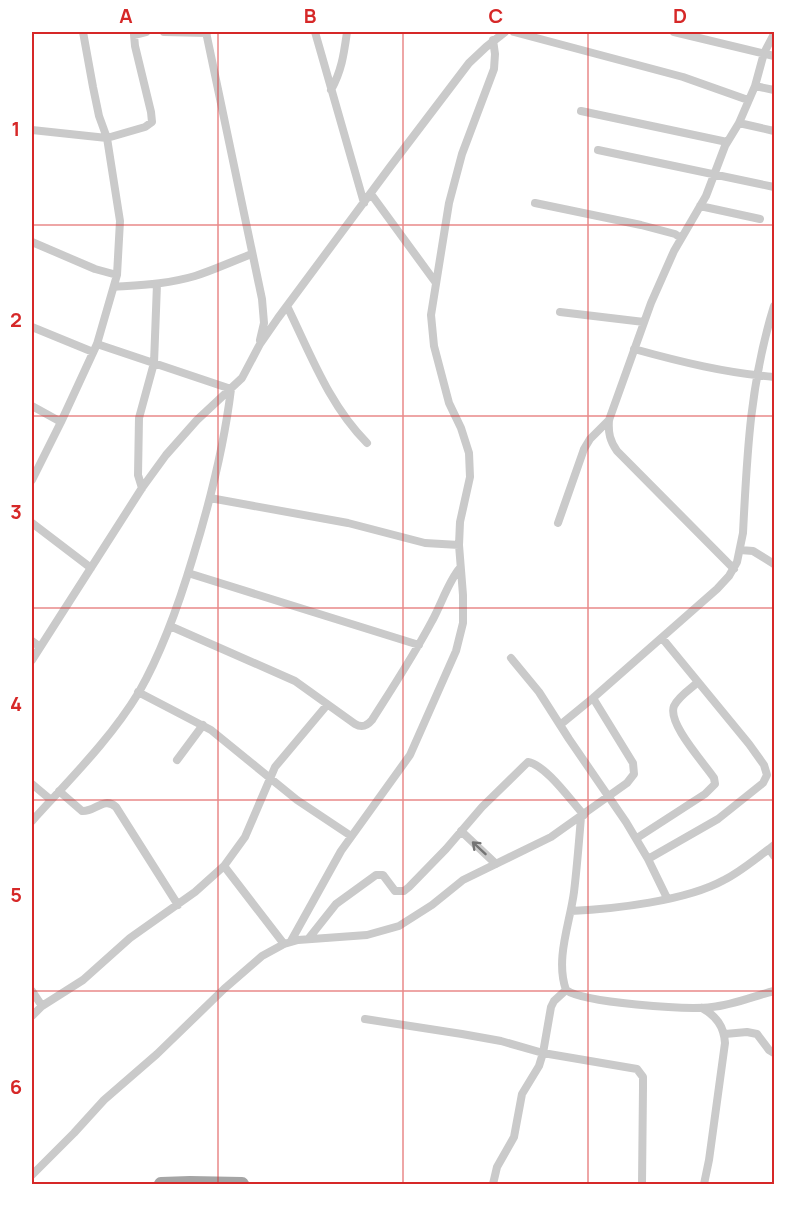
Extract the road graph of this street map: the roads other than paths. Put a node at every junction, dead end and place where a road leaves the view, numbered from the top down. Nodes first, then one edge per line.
1 (83, 32) edge
2 (146, 32) edge
3 (164, 32) edge
4 (207, 32) edge
5 (315, 32) edge
6 (346, 32) edge
7 (514, 32) edge
8 (674, 32) edge
9 (774, 34) edge
10 (499, 35) edge
11 (764, 53) junction
12 (774, 56) edge
13 (755, 86) junction
14 (331, 90) junction
15 (774, 90) edge
16 (748, 100) junction
17 (580, 111) dead end
18 (739, 123) junction
19 (32, 130) edge
20 (774, 131) edge
21 (107, 138) junction
22 (727, 142) junction
23 (598, 150) dead end
24 (714, 174) junction
25 (774, 187) edge
26 (371, 194) junction
27 (364, 203) junction
28 (535, 203) dead end
29 (700, 206) junction
30 (760, 219) dead end
31 (681, 238) junction
32 (32, 242) edge
33 (252, 254) junction
34 (117, 275) junction
35 (436, 283) junction
36 (157, 284) junction
37 (114, 287) junction
38 (287, 306) junction
39 (774, 306) edge
40 (560, 312) dead end
41 (644, 321) junction
42 (32, 327) edge
43 (260, 345) junction
44 (95, 348) junction
45 (634, 349) junction
46 (154, 363) junction
47 (757, 376) junction
48 (774, 377) edge
49 (231, 389) junction
50 (32, 406) edge
51 (609, 420) junction
52 (61, 422) junction
53 (367, 443) dead end
54 (32, 480) edge
55 (142, 488) junction
56 (210, 498) junction
57 (32, 523) edge
58 (558, 523) dead end
59 (459, 545) junction
60 (741, 550) junction
61 (774, 564) edge
62 (91, 568) junction
63 (460, 568) junction
64 (734, 569) junction
65 (188, 573) junction
66 (170, 626) junction
67 (662, 638) junction
68 (32, 641) edge
69 (419, 645) junction
70 (40, 647) junction
71 (511, 658) dead end
72 (32, 660) edge
73 (697, 683) junction
74 (138, 692) junction
75 (593, 698) junction
76 (327, 705) junction
77 (203, 725) junction
78 (560, 725) junction
79 (177, 760) dead end
80 (269, 778) junction
81 (32, 784) edge
82 (59, 791) junction
83 (609, 796) junction
84 (51, 800) junction
85 (583, 816) junction
86 (32, 821) edge
87 (461, 831) junction
88 (351, 836) junction
89 (637, 838) junction
90 (773, 850) edge
91 (648, 859) junction
92 (496, 864) junction
93 (224, 866) junction
94 (667, 898) junction
95 (178, 905) junction
96 (571, 911) junction
97 (309, 938) junction
98 (287, 942) junction
99 (566, 990) junction
100 (32, 991) edge
101 (774, 991) edge
102 (42, 1006) junction
103 (702, 1008) junction
104 (32, 1016) edge
105 (365, 1019) dead end
106 (725, 1034) junction
107 (543, 1053) junction
108 (774, 1053) edge
109 (32, 1175) edge
110 (161, 1185) edge
111 (242, 1185) edge
112 (493, 1185) edge
113 (642, 1185) edge
114 (704, 1185) edge

1 - 21 street
2 - 21 street
3 - 4 street
4 - 33 street
5 - 14 street
6 - 14 street
7 - 16 street
8 - 11 street
9 - 11 street
10 - 26 street
10 - 35 street
11 - 12 street
11 - 13 street
13 - 15 street
13 - 16 street
14 - 27 street
16 - 18 street
17 - 22 street
18 - 20 street
18 - 22 street
19 - 21 street
21 - 34 street
22 - 24 street
23 - 24 street
24 - 25 street
24 - 29 street
26 - 27 street
26 - 35 street
27 - 38 street
28 - 31 street
29 - 30 street
29 - 31 street
31 - 41 street
32 - 34 street
33 - 36 street
33 - 43 street
34 - 37 street
35 - 59 street
36 - 37 street
36 - 46 street
37 - 44 street
38 - 43 street
38 - 53 street
39 - 47 street
40 - 41 street
41 - 45 street
42 - 44 street
43 - 49 street
44 - 46 street
44 - 52 street
45 - 47 street
45 - 51 street
46 - 49 street
46 - 55 street
47 - 48 street
47 - 60 street
49 - 55 street
49 - 56 street
50 - 52 street
51 - 58 street
51 - 64 street
52 - 54 street
55 - 62 street
56 - 59 street
56 - 65 street
57 - 62 street
59 - 63 street
60 - 61 street
60 - 64 street
62 - 70 street
63 - 69 street
63 - 88 street
64 - 67 street
65 - 66 street
65 - 69 street
66 - 74 street
66 - 76 street
67 - 73 street
67 - 75 street
68 - 70 street
69 - 76 street
70 - 72 street
71 - 78 street
73 - 89 street
73 - 91 street
74 - 77 street
74 - 82 street
75 - 78 street
75 - 83 street
76 - 80 street
77 - 79 street
77 - 80 street
78 - 83 street
80 - 88 street
80 - 93 street
81 - 84 street
82 - 84 street
82 - 95 street
83 - 85 street
83 - 89 street
84 - 86 street
85 - 87 street
85 - 92 street
85 - 96 street
92 -> 87 street
87 - 97 street
88 - 98 street
89 - 91 street
90 - 94 street
91 - 94 street
92 - 97 street
93 - 95 street
93 - 98 street
94 - 96 street
95 - 102 street
96 - 99 street
97 - 98 street
98 - 109 street
99 - 103 street
99 - 107 street
100 - 102 street
101 - 103 street
102 - 104 street
103 - 106 street
105 - 107 street
106 - 108 street
106 - 114 street
107 - 112 street
107 - 113 street
110 - 111 main road

